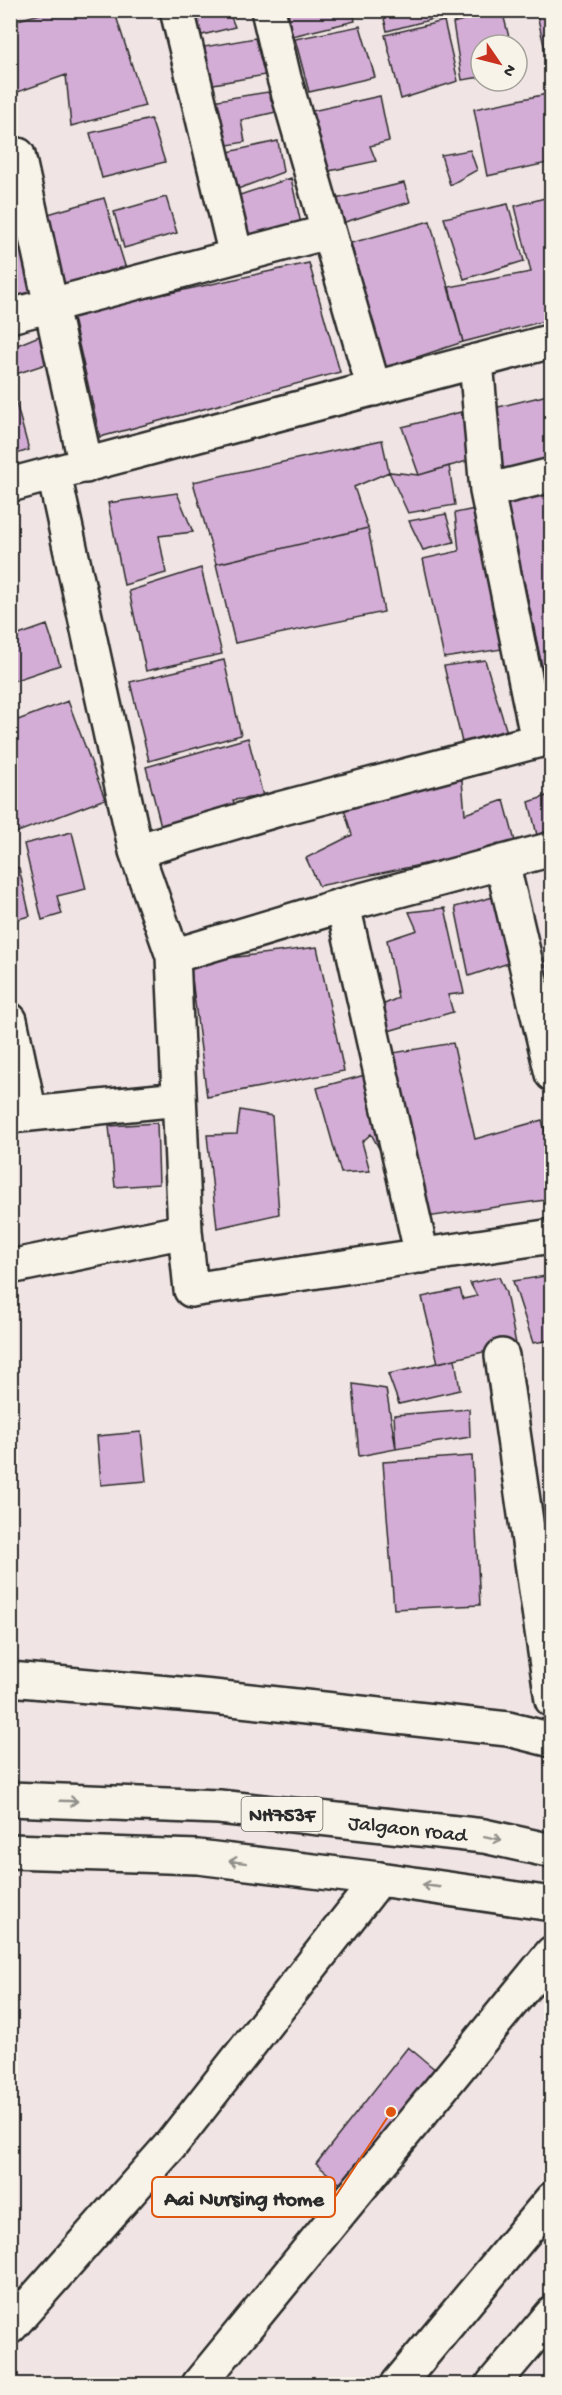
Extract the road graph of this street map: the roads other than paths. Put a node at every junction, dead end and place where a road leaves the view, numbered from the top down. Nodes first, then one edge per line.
1 (177, 10) edge
2 (268, 10) edge
3 (18, 154) dead end
4 (328, 232) junction
5 (236, 256) junction
6 (52, 305) junction
7 (10, 316) edge
8 (552, 341) edge
9 (476, 362) junction
10 (374, 389) junction
11 (86, 466) junction
12 (54, 474) junction
13 (552, 475) edge
14 (10, 485) edge
15 (487, 491) junction
16 (545, 739) edge
17 (552, 849) edge
18 (136, 852) junction
19 (502, 862) junction
20 (343, 905) junction
21 (173, 956) junction
22 (10, 1020) edge
23 (552, 1074) edge
24 (179, 1099) junction
25 (20, 1115) edge
26 (185, 1231) junction
27 (552, 1236) edge
28 (422, 1256) junction
29 (10, 1267) edge
30 (502, 1356) dead end
31 (10, 1679) edge
32 (552, 1700) edge
33 (552, 1740) edge
34 (10, 1799) edge
35 (10, 1851) edge
36 (552, 1851) edge
37 (379, 1879) junction
38 (552, 1904) edge
39 (552, 1953) edge
40 (552, 2199) edge
41 (552, 2314) edge
42 (10, 2326) edge
43 (199, 2385) edge
44 (398, 2385) edge
45 (493, 2385) edge

1 - 5 main road
2 - 4 main road
3 - 6 main road
4 - 5 main road
4 - 10 main road
5 - 6 main road
6 - 7 main road
6 - 11 main road
8 - 9 main road
9 - 10 main road
9 - 15 main road
10 - 11 main road
11 - 12 main road
12 - 14 main road
12 - 18 main road
13 - 15 main road
15 - 16 main road
16 - 18 main road
17 - 19 main road
18 - 21 main road
19 - 20 main road
19 - 23 main road
20 - 21 main road
20 - 28 main road
21 - 24 main road
22 - 25 main road
24 - 25 main road
24 - 26 main road
26 - 28 main road
26 - 29 main road
27 - 28 main road
30 - 32 main road
31 - 33 main road
34 -> 36 main road, Jalgaon road / NH753F
37 -> 35 main road, NH753F
38 -> 37 main road, NH753F
37 - 42 main road
39 - 43 main road
40 - 44 main road
41 - 45 main road

